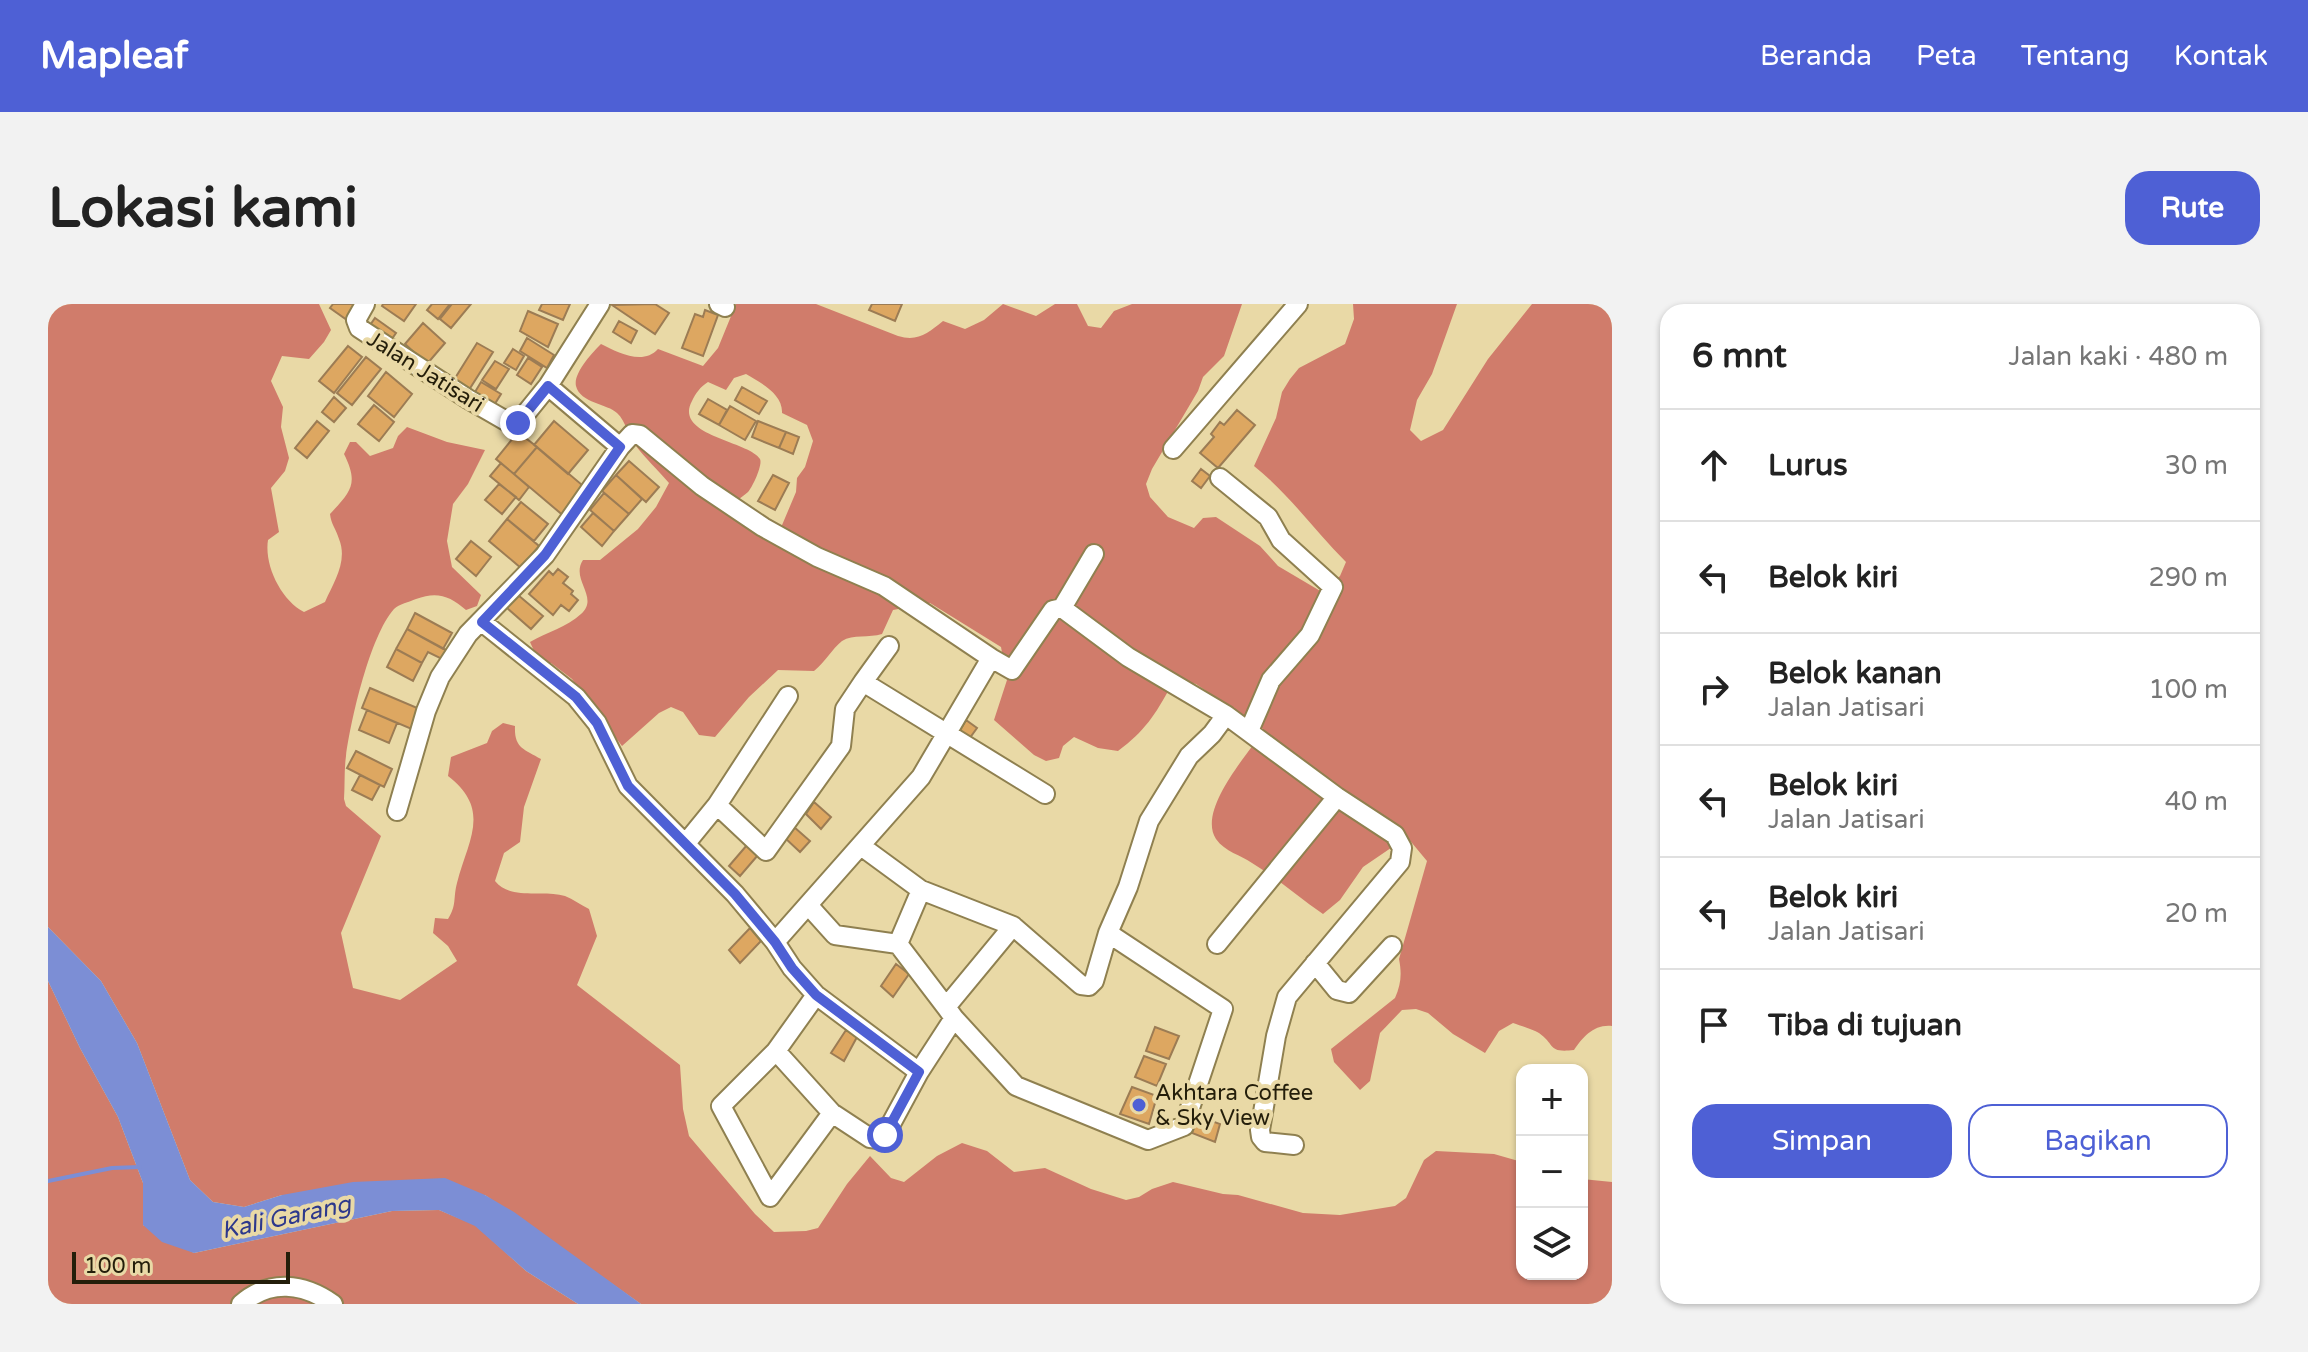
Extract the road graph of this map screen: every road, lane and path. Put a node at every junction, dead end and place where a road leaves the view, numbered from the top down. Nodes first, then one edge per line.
1 (365, 304) edge
2 (600, 304) edge
3 (1298, 304) edge
4 (548, 386) junction
5 (620, 447) junction
6 (1173, 449) dead end
7 (1220, 478) dead end
8 (1094, 554) dead end
9 (1062, 608) junction
10 (482, 622) junction
11 (889, 646) dead end
12 (991, 658) junction
13 (863, 682) junction
14 (788, 696) dead end
15 (1226, 715) junction
16 (1249, 731) junction
17 (947, 733) junction
18 (1045, 794) dead end
19 (1337, 797) junction
20 (717, 805) junction
21 (397, 811) dead end
22 (686, 843) junction
23 (861, 846) junction
24 (921, 890) junction
25 (808, 905) junction
26 (1013, 926) junction
27 (1108, 933) junction
28 (775, 942) junction
29 (898, 944) junction
30 (1217, 944) dead end
31 (1392, 946) dead end
32 (1315, 963) junction
33 (816, 995) junction
34 (950, 1012) junction
35 (776, 1051) junction
36 (919, 1072) junction
37 (832, 1113) junction
38 (1294, 1145) dead end
39 (241, 1304) edge
40 (333, 1304) edge

1 - 4 street, Jalan Jatisari
2 - 4 street, Jalan Jatisari
3 - 6 street
4 - 5 street
5 - 10 street
5 - 12 street
7 - 16 street
8 - 9 street
9 - 12 street
9 - 15 street
10 - 21 street
10 - 22 street
11 - 13 street
12 - 17 street
13 - 17 street
13 - 20 street
14 - 20 street
15 - 16 street
15 - 27 street
16 - 19 street
17 - 18 street
17 - 23 street
19 - 30 street
19 - 32 street
20 - 22 street
22 - 28 street
23 - 24 street
23 - 25 street
24 - 26 street
24 - 29 street
25 - 28 street
25 - 29 street
26 - 27 street
26 - 34 street
27 - 34 street
28 - 33 street
29 - 34 street
31 - 32 street
32 - 38 street
33 - 35 street
33 - 36 street
34 - 36 street
35 - 37 street
35 - 37 street
36 - 37 street
39 - 40 street

